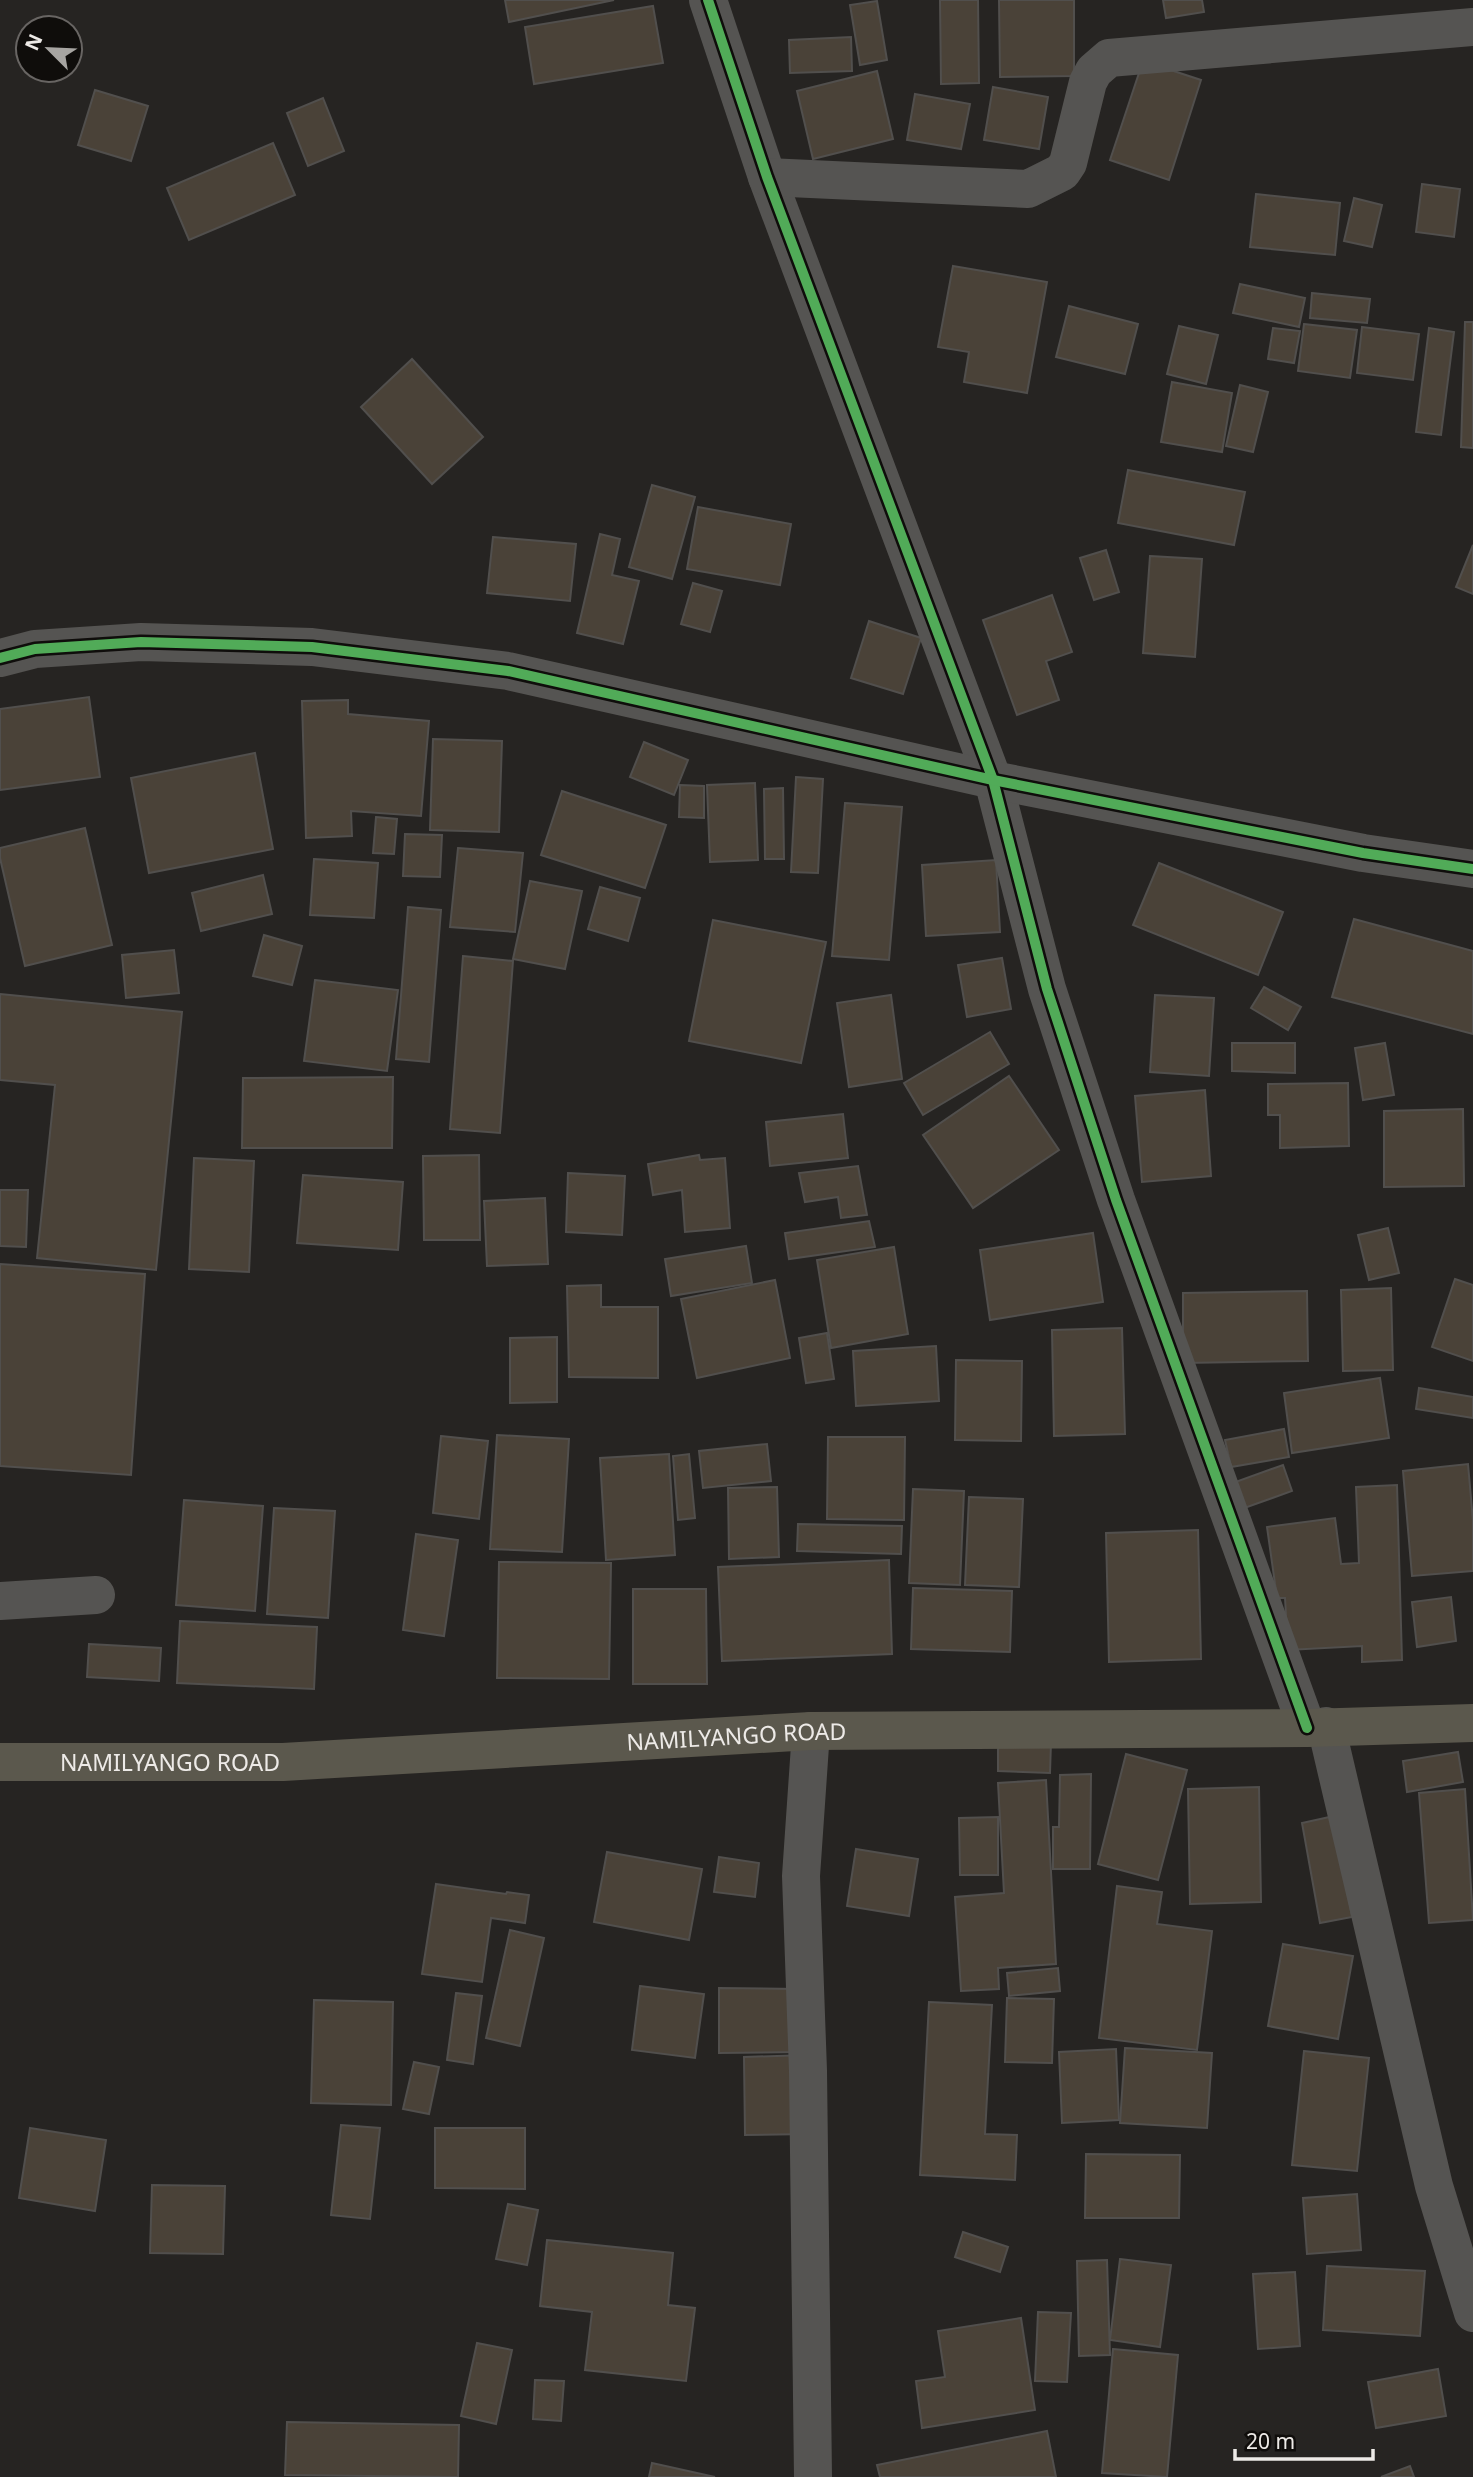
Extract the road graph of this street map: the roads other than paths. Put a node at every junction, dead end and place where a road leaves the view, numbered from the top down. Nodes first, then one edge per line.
1 (708, 0) edge
2 (1473, 27) edge
3 (767, 177) junction
4 (0, 658) edge
5 (993, 780) junction
6 (1473, 869) edge
7 (96, 1595) dead end
8 (0, 1601) edge
9 (1473, 1723) edge
10 (1317, 1727) junction
11 (811, 1731) junction
12 (0, 1762) edge
13 (1473, 2313) edge
14 (813, 2477) edge

1 - 3 street
2 - 3 street
3 - 5 street
4 - 5 street
5 - 6 street
5 - 10 street
7 - 8 street
9 - 10 main road, NAMILYANGO ROAD
10 - 11 main road, NAMILYANGO ROAD
10 - 13 street
11 - 12 main road, NAMILYANGO ROAD
11 - 14 street

